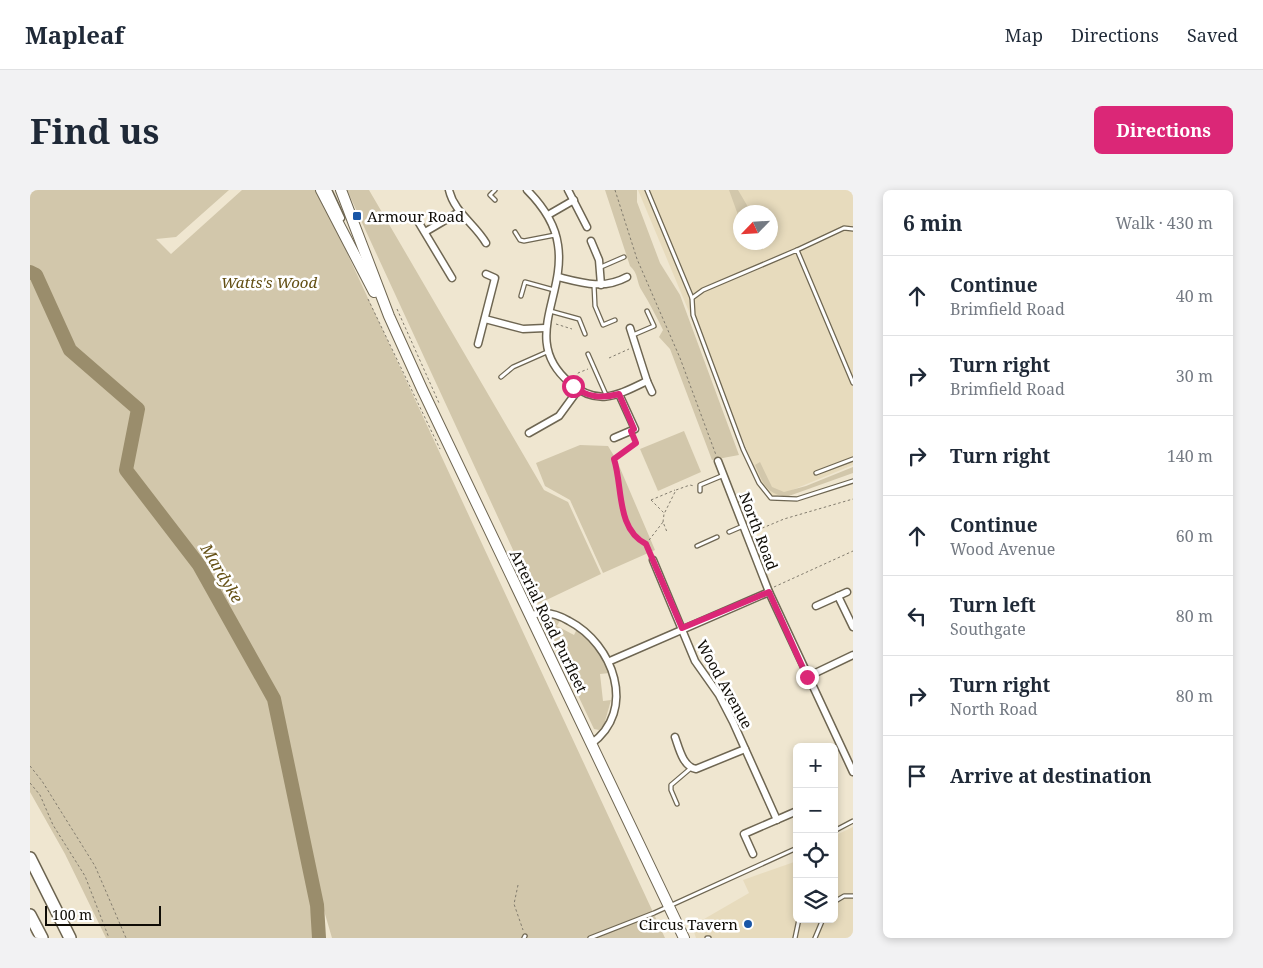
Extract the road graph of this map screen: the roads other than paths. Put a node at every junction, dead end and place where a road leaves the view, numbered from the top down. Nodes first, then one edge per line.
1 (321, 190) edge
2 (328, 190) edge
3 (341, 190) edge
4 (449, 190) edge
5 (495, 190) edge
6 (526, 190) edge
7 (568, 190) edge
8 (647, 190) edge
9 (495, 200) dead end
10 (574, 200) junction
11 (459, 212) junction
12 (548, 215) junction
13 (416, 218) dead end
14 (587, 227) dead end
15 (853, 229) edge
16 (425, 232) junction
17 (515, 232) dead end
18 (556, 235) junction
19 (591, 241) dead end
20 (486, 243) dead end
21 (797, 250) junction
22 (624, 257) dead end
23 (600, 267) junction
24 (486, 274) dead end
25 (558, 277) junction
26 (627, 277) dead end
27 (452, 278) dead end
28 (597, 285) junction
29 (373, 290) junction
30 (554, 290) junction
31 (521, 296) dead end
32 (692, 298) junction
33 (549, 310) junction
34 (647, 311) dead end
35 (389, 316) junction
36 (485, 319) junction
37 (615, 320) dead end
38 (546, 325) junction
39 (630, 328) dead end
40 (585, 334) dead end
41 (633, 336) junction
42 (478, 344) dead end
43 (547, 352) junction
44 (588, 354) dead end
45 (500, 377) dead end
46 (647, 381) junction
47 (853, 383) edge
48 (575, 388) junction
49 (652, 392) dead end
50 (619, 394) junction
51 (607, 398) junction
52 (529, 433) dead end
53 (614, 438) dead end
54 (853, 458) edge
55 (718, 461) road end
56 (816, 473) dead end
57 (724, 475) junction
58 (853, 481) edge
59 (700, 489) road end
60 (744, 526) junction
61 (729, 532) dead end
62 (717, 538) dead end
63 (697, 546) dead end
64 (652, 560) road end
65 (769, 591) junction
66 (847, 592) dead end
67 (838, 596) junction
68 (816, 606) dead end
69 (530, 616) junction
70 (853, 627) edge
71 (682, 628) junction
72 (853, 655) edge
73 (610, 662) junction
74 (807, 677) junction
75 (675, 737) dead end
76 (591, 744) junction
77 (745, 749) junction
78 (691, 768) junction
79 (853, 772) edge
80 (677, 804) dead end
81 (793, 813) edge
82 (777, 820) junction
83 (853, 821) edge
84 (838, 829) edge
85 (793, 850) edge
86 (752, 854) dead end
87 (30, 858) edge
88 (853, 896) edge
89 (838, 900) edge
90 (668, 906) junction
91 (30, 915) edge
92 (798, 923) edge
93 (821, 923) edge
94 (42, 938) edge
95 (70, 938) edge
96 (590, 938) edge
97 (684, 938) edge
98 (796, 938) edge
99 (815, 938) edge

1 - 29 main road, Arterial Road Purfleet
2 - 29 street
3 - 35 main road, Arterial Road Purfleet
4 - 11 street
5 - 9 lane
6 - 12 street
7 - 10 street
8 - 32 lane
10 - 12 street
10 - 14 street
11 - 16 street
11 - 20 street
12 - 18 street
13 - 16 street
15 - 21 lane
16 - 27 street
17 - 18 lane
18 - 25 street
19 - 23 street
21 - 32 lane
21 - 47 lane
22 - 23 lane
23 - 28 street
24 - 36 street
25 - 28 street
25 - 30 street
26 - 28 street
28 - 37 lane
29 - 35 main road, Arterial Road Purfleet
30 - 31 lane
30 - 33 street
32 - 58 lane
33 - 38 street
33 - 40 lane
34 - 41 lane
35 - 69 main road, Arterial Road Purfleet
36 - 38 street
36 - 42 street
38 - 43 street
39 - 41 street
41 - 46 street
43 - 45 lane
43 - 48 street
44 - 51 lane
46 - 49 street
46 - 50 street
48 - 51 street
48 - 52 street
50 - 51 street
50 - 53 street
54 - 56 lane
55 - 57 street, North Road
57 - 59 lane
57 - 60 street, North Road
60 - 61 lane
60 - 65 street, North Road
62 - 63 lane
64 - 71 street, Wood Avenue
65 - 71 street
65 - 74 street, North Road
66 - 67 street
67 - 68 street
67 - 70 street
69 - 73 street
69 - 76 main road, Arterial Road Purfleet
71 - 73 street
71 - 77 street, Wood Avenue
72 - 74 street
73 - 76 street
74 - 79 street, North Road
75 - 78 street
76 - 90 main road, Arterial Road Purfleet
77 - 78 street
77 - 82 street, Wood Avenue
78 - 80 lane
81 - 82 street
82 - 86 street
83 - 84 lane
85 - 90 lane
87 - 95 highway
88 - 89 lane
90 - 96 lane
90 - 97 main road, Arterial Road Purfleet
91 - 94 highway
92 - 98 lane
93 - 99 lane

